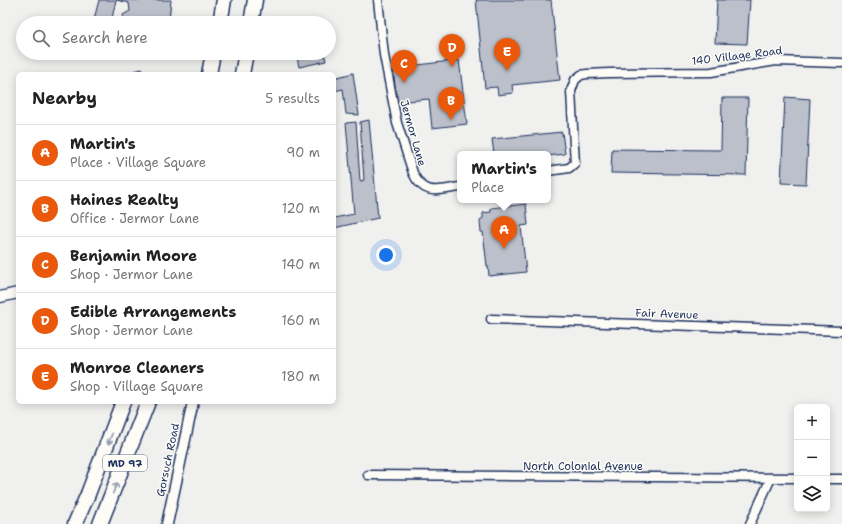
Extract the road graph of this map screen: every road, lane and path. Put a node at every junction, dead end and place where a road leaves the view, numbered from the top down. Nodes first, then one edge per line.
1 (224, 0) edge
2 (255, 0) edge
3 (378, 0) edge
4 (221, 16) edge
5 (252, 16) edge
6 (212, 60) edge
7 (245, 60) edge
8 (842, 63) edge
9 (209, 72) edge
10 (242, 72) edge
11 (551, 171) edge
12 (457, 188) edge
13 (16, 293) edge
14 (0, 297) edge
15 (492, 319) dead end
16 (842, 331) edge
17 (122, 404) edge
18 (147, 404) edge
19 (193, 404) edge
20 (368, 475) dead end
21 (771, 478) junction
22 (794, 478) edge
23 (830, 478) edge
24 (842, 479) edge
25 (75, 524) edge
26 (100, 524) edge
27 (167, 524) edge
28 (750, 524) edge

1 - 4 highway
2 - 5 highway
3 - 12 street, Jermor Lane
6 - 9 highway
7 - 10 highway
8 - 11 street, 140 Village Road
13 - 14 street
15 - 16 street, Fair Avenue
17 -> 25 highway, MD 97
26 -> 18 highway, MD 97
19 - 27 street, Gorsuch Road
20 - 21 street, North Colonial Avenue
21 - 22 street, North Colonial Avenue
21 - 28 street
23 - 24 street

